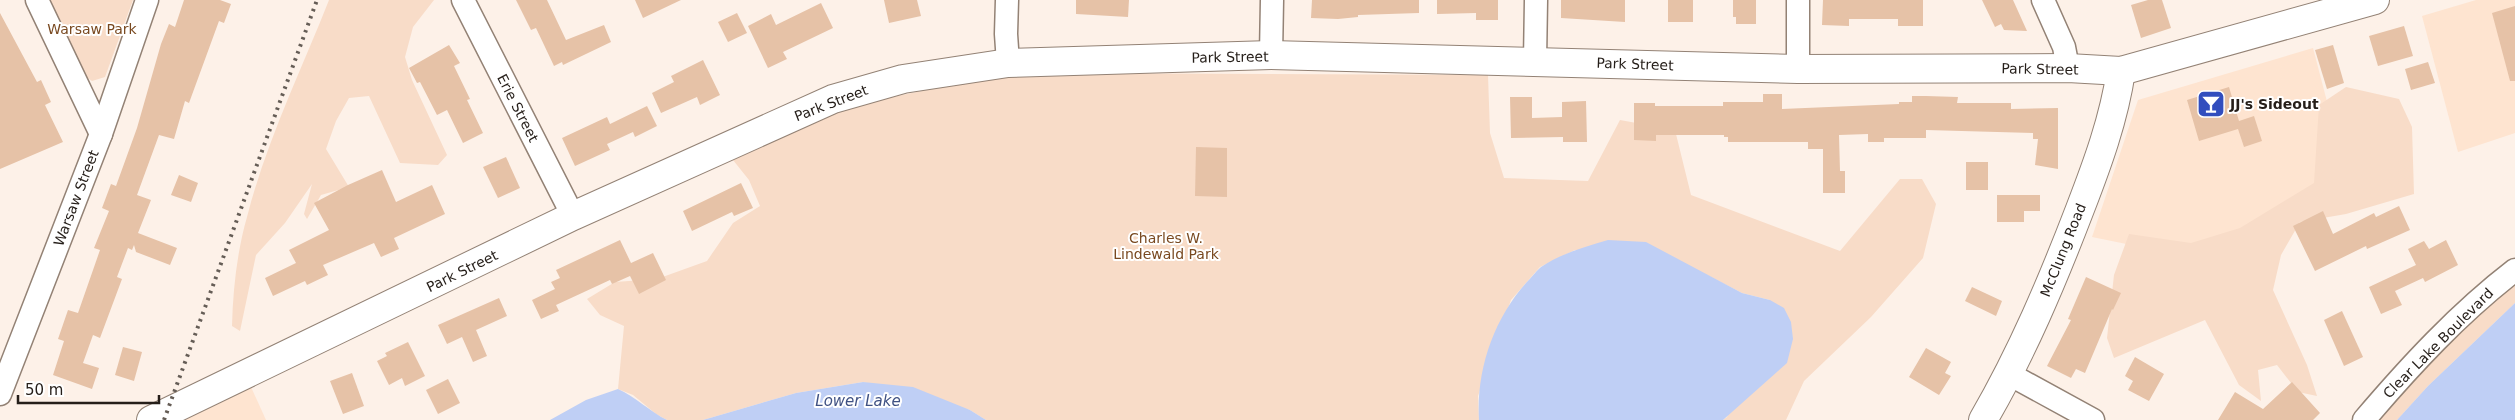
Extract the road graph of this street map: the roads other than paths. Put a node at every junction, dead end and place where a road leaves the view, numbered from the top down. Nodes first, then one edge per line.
1 (37, 0) edge
2 (147, 0) edge
3 (463, 0) edge
4 (1007, 0) edge
5 (1272, 0) edge
6 (1536, 0) edge
7 (1798, 0) edge
8 (2043, 0) edge
9 (2375, 0) edge
10 (1271, 55) junction
11 (1534, 61) junction
12 (1008, 63) junction
13 (2068, 68) junction
14 (1798, 69) junction
15 (2121, 71) junction
16 (101, 134) junction
17 (573, 216) junction
18 (2515, 270) edge
19 (2009, 374) junction
20 (0, 394) edge
21 (151, 420) edge
22 (1983, 420) edge
23 (2093, 420) edge
24 (2364, 420) edge

1 - 16 street
2 - 16 street, Warsaw Street
3 - 17 street, Erie Street
4 - 12 street
5 - 10 street
6 - 11 street
7 - 14 street
8 - 13 street
9 - 15 street, Park Street
10 - 11 street, Park Street
10 - 12 street, Park Street
11 - 14 street, Park Street
12 - 17 street, Park Street
13 - 14 street, Park Street
13 - 15 street, Park Street
15 - 19 street, McClung Road
16 - 20 street, Warsaw Street
17 - 21 street, Park Street
18 - 24 street, Clear Lake Boulevard
19 - 22 street, McClung Road
19 - 23 street

